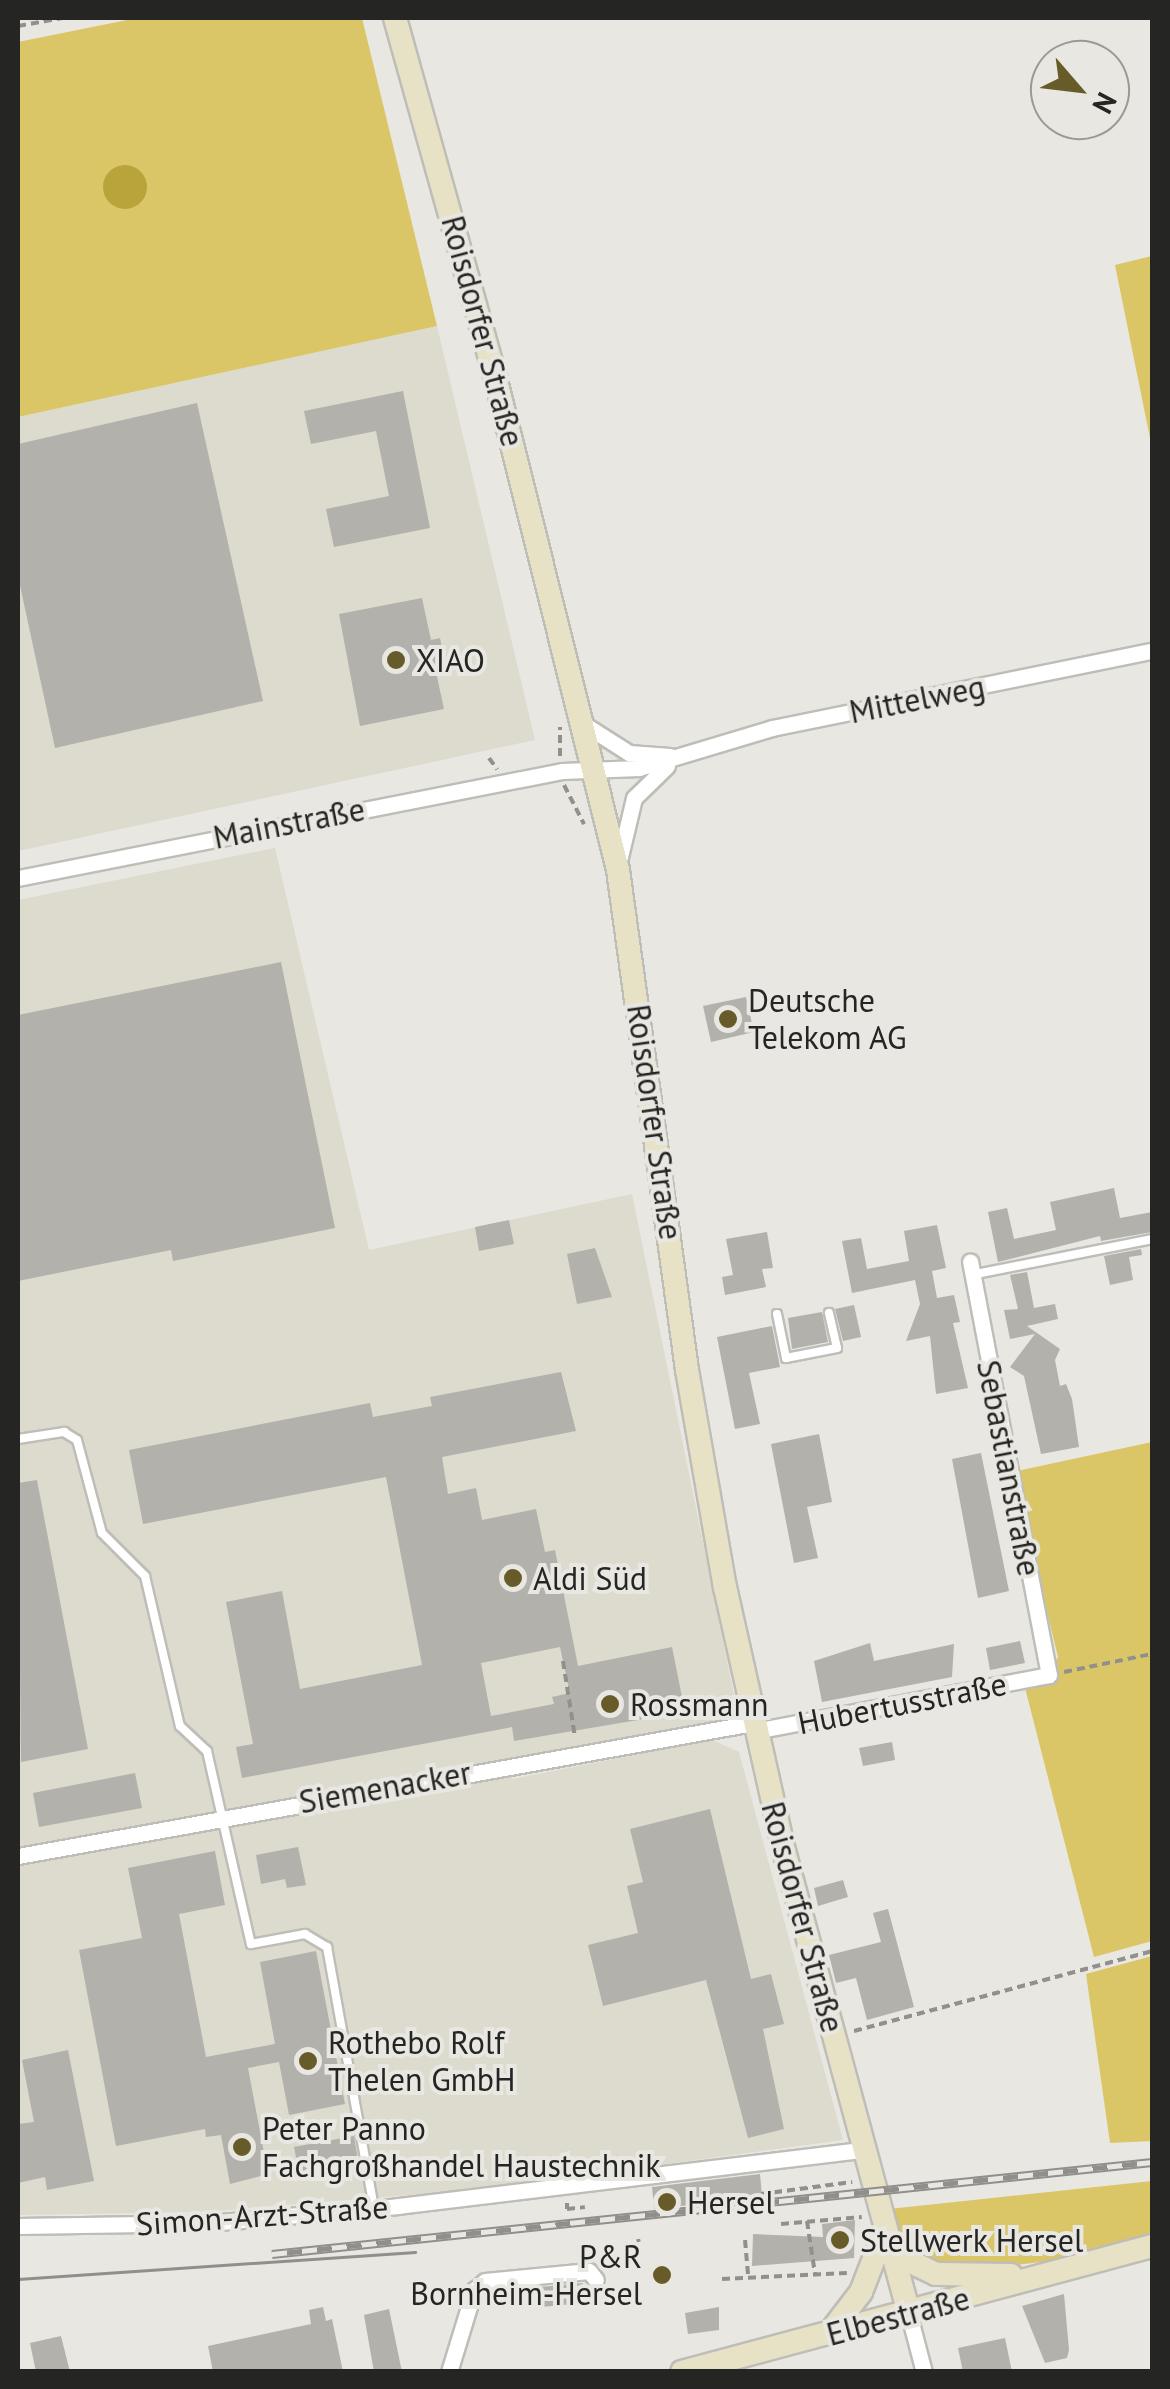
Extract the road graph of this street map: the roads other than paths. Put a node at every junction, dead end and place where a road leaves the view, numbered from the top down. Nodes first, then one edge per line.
1 (394, 18) edge
2 (1152, 652) edge
3 (582, 723) junction
4 (684, 756) junction
5 (595, 770) junction
6 (562, 771) joint
7 (618, 870) junction
8 (18, 878) edge
9 (1152, 1239) edge
10 (971, 1268) joint
11 (777, 1314) dead end
12 (829, 1314) dead end
13 (18, 1439) edge
14 (1049, 1675) joint
15 (754, 1727) junction
16 (223, 1816) junction
17 (18, 1856) edge
18 (862, 2150) junction
19 (374, 2208) junction
20 (18, 2226) edge
21 (887, 2242) junction
22 (1152, 2246) edge
23 (1055, 2272) junction
24 (596, 2280) dead end
25 (909, 2315) junction
26 (829, 2334) junction
27 (449, 2372) edge
28 (682, 2372) edge
29 (924, 2372) edge

1 - 3 main road, Roisdorfer Straße
2 - 4 street, Mittelweg
3 - 4 street, Mittelweg
3 - 5 main road, Roisdorfer Straße
4 - 5 street, Mittelweg
4 - 7 street, Mittelweg
5 - 6 street, Mittelweg
5 - 7 main road, Roisdorfer Straße
6 - 8 street, Mainstraße
7 - 15 main road, Roisdorfer Straße
9 - 10 lane
10 - 14 street, Sebastianstraße
11 - 12 lane
13 - 16 lane
14 - 15 street, Hubertusstraße
15 - 16 street, Siemenacker
15 - 18 main road, Roisdorfer Straße
16 - 17 street, Siemenacker
16 - 19 lane
18 - 19 street, Simon-Arzt-Straße
18 - 21 main road, Roisdorfer Straße
19 - 20 street, Simon-Arzt-Straße
21 - 23 main road, Elbestraße
21 - 25 main road, Roisdorfer Straße
21 - 26 main road
22 - 23 main road, Elbestraße
23 - 25 main road, Elbestraße
24 - 27 street
25 - 26 main road, Elbestraße
25 - 29 street
26 - 28 main road, Elbestraße

